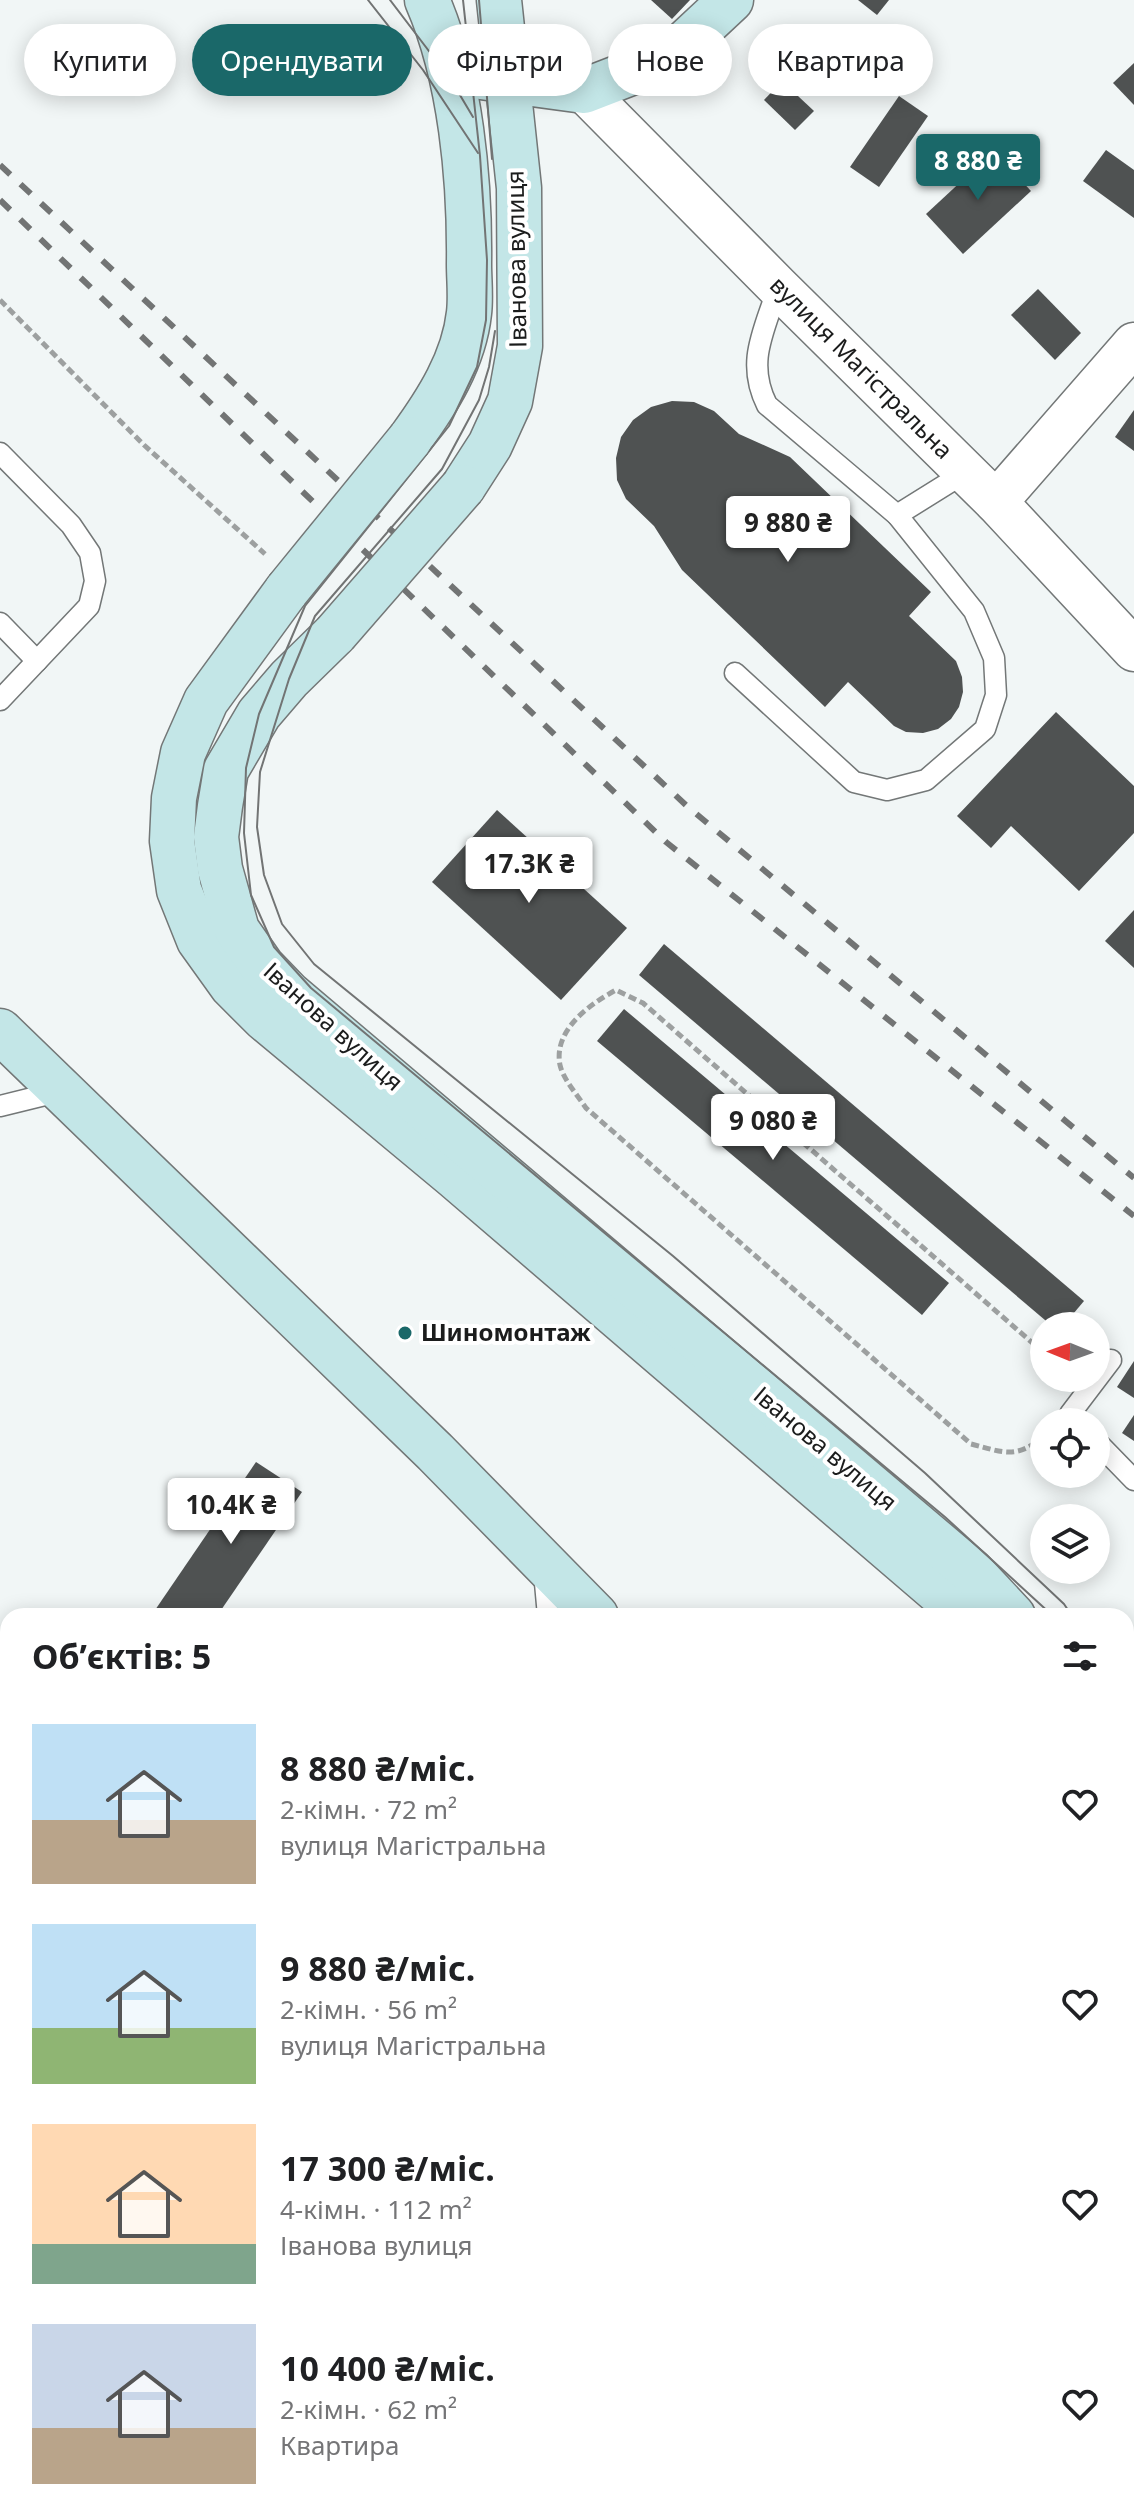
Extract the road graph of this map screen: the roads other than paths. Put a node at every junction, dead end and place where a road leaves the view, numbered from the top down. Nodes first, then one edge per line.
1 (427, 0) edge
2 (476, 0) edge
3 (499, 0) edge
4 (731, 0) edge
5 (437, 24) edge
6 (486, 24) edge
7 (502, 24) edge
8 (592, 88) edge
9 (453, 96) edge
10 (510, 96) edge
11 (589, 96) edge
12 (778, 287) junction
13 (1134, 344) edge
14 (0, 453) edge
15 (966, 472) junction
16 (996, 502) junction
17 (897, 515) junction
18 (0, 623) edge
19 (1134, 650) edge
20 (37, 661) junction
21 (735, 673) dead end
22 (0, 700) edge
23 (0, 1031) edge
24 (61, 1091) junction
25 (0, 1106) edge
26 (1111, 1360) dead end
27 (1075, 1408) edge
28 (1110, 1455) edge
29 (1134, 1480) edge
30 (544, 1564) junction
31 (547, 1608) edge
32 (588, 1608) edge
33 (954, 1608) edge
34 (1006, 1608) edge

1 - 5 main road
2 - 6 main road
3 - 7 main road, Іванова вулиця
4 - 8 main road
9 - 33 main road, Іванова вулиця, bridge
10 - 34 main road, Іванова вулиця, bridge
11 - 12 street, вулиця Магістральна
12 - 15 street, вулиця Магістральна
12 - 17 lane
13 - 16 street
14 - 20 lane
15 - 16 street, вулиця Магістральна
15 - 17 lane
16 - 19 street, вулиця Магістральна
17 - 21 lane
18 - 20 lane
20 - 22 lane
23 - 24 main road
24 - 25 lane
24 - 30 main road
26 - 27 lane
28 - 29 lane
30 - 31 lane
30 - 32 main road

